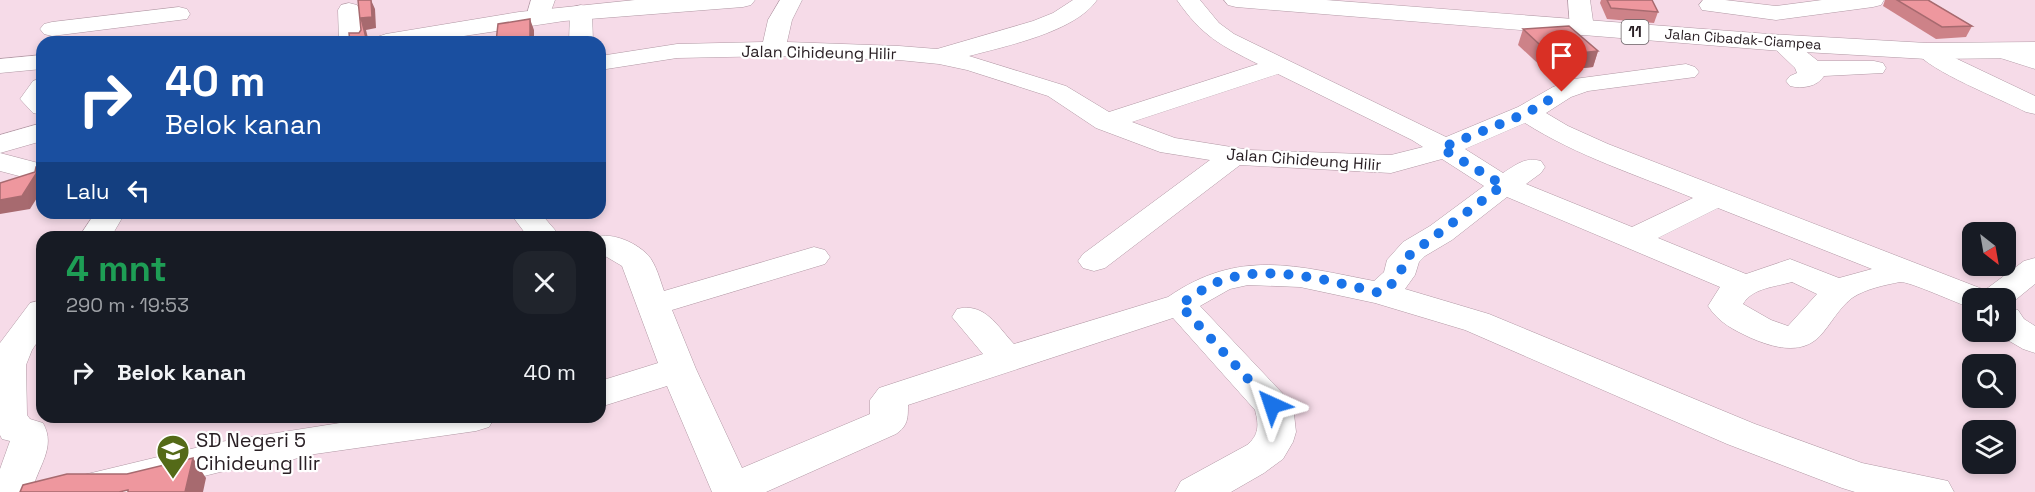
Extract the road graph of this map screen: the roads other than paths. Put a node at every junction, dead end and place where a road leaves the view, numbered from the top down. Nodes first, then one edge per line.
1 (155, 0) edge
2 (744, 0) edge
3 (791, 0) edge
4 (1086, 0) edge
5 (1188, 0) edge
6 (1236, 0) edge
7 (1580, 0) edge
8 (1873, 0) edge
9 (1706, 3) edge
10 (184, 7) edge
11 (540, 8) edge
12 (73, 9) dead end
13 (350, 10) dead end
14 (581, 12) junction
15 (1582, 28) junction
16 (52, 29) dead end
17 (168, 36) edge
18 (351, 36) edge
19 (417, 36) edge
20 (581, 36) edge
21 (1775, 43) junction
22 (774, 49) junction
23 (2000, 50) junction
24 (2035, 50) edge
25 (1927, 51) junction
26 (939, 57) junction
27 (606, 62) edge
28 (2035, 62) edge
29 (36, 63) edge
30 (1280, 65) junction
31 (0, 66) edge
32 (1874, 68) dead end
33 (1686, 72) dead end
34 (2035, 106) edge
35 (1527, 113) junction
36 (1106, 122) junction
37 (36, 134) edge
38 (0, 144) edge
39 (1441, 148) junction
40 (1234, 156) junction
41 (0, 162) edge
42 (1531, 167) dead end
43 (36, 171) edge
44 (36, 175) edge
45 (1503, 185) junction
46 (0, 188) edge
47 (1714, 195) junction
48 (530, 219) edge
49 (540, 231) edge
50 (1634, 238) junction
51 (606, 243) edge
52 (814, 257) dead end
53 (1094, 261) dead end
54 (2035, 268) edge
55 (1899, 270) junction
56 (1743, 285) junction
57 (2009, 288) edge
58 (1839, 291) junction
59 (1380, 293) junction
60 (1962, 294) edge
61 (653, 305) junction
62 (1180, 305) junction
63 (969, 317) dead end
64 (36, 318) edge
65 (2016, 329) edge
66 (2035, 341) edge
67 (8, 349) edge
68 (1008, 359) junction
69 (678, 369) junction
70 (606, 392) edge
71 (434, 423) edge
72 (732, 491) edge
73 (12, 492) edge
74 (78, 492) edge
75 (1195, 492) edge
76 (1934, 492) edge

1 - 12 street
2 - 14 highway
3 - 22 street
4 - 26 street
5 - 30 street
6 - 15 highway, Jalan Cibadak-Ciampea / 11
7 - 15 street
8 - 9 street
9 - 21 street
10 - 16 street
10 - 17 street
11 - 14 highway
11 - 19 highway
13 - 18 street
14 - 20 street
15 - 21 highway, Jalan Cibadak-Ciampea / 11
21 - 25 highway, Jalan Cibadak-Ciampea / 11
21 - 32 street
22 - 26 street, Jalan Cihideung Hilir
22 - 27 street, Jalan Cihideung Hilir
23 - 24 highway, Jalan Cibadak-Ciampea / 11
23 - 25 highway, Jalan Cibadak-Ciampea / 11
23 - 28 street
25 - 34 street
26 - 36 street, Jalan Cihideung Hilir
29 - 31 street
30 - 36 street
30 - 39 street
33 - 35 street, Jalan Cihideung Hilir
35 - 39 street, Jalan Cihideung Hilir
35 - 47 street
36 - 40 street, Jalan Cihideung Hilir
37 - 38 highway
39 - 40 street, Jalan Cihideung Hilir
39 - 45 street
40 - 53 street
41 - 43 street
42 - 45 street
44 - 46 street
45 - 50 street
45 - 59 street
47 - 50 street
47 - 55 street
48 - 49 street
50 - 56 street
51 - 61 street
52 - 61 street
54 - 57 street
55 - 58 street
55 - 60 street
56 - 58 street
56 - 58 street
59 - 62 street
59 - 76 street
61 - 69 street
62 - 68 street
62 - 75 street
63 - 68 street
64 - 67 street
65 - 66 street
67 - 73 street
68 - 72 street
69 - 70 street
69 - 72 street
71 - 74 street

